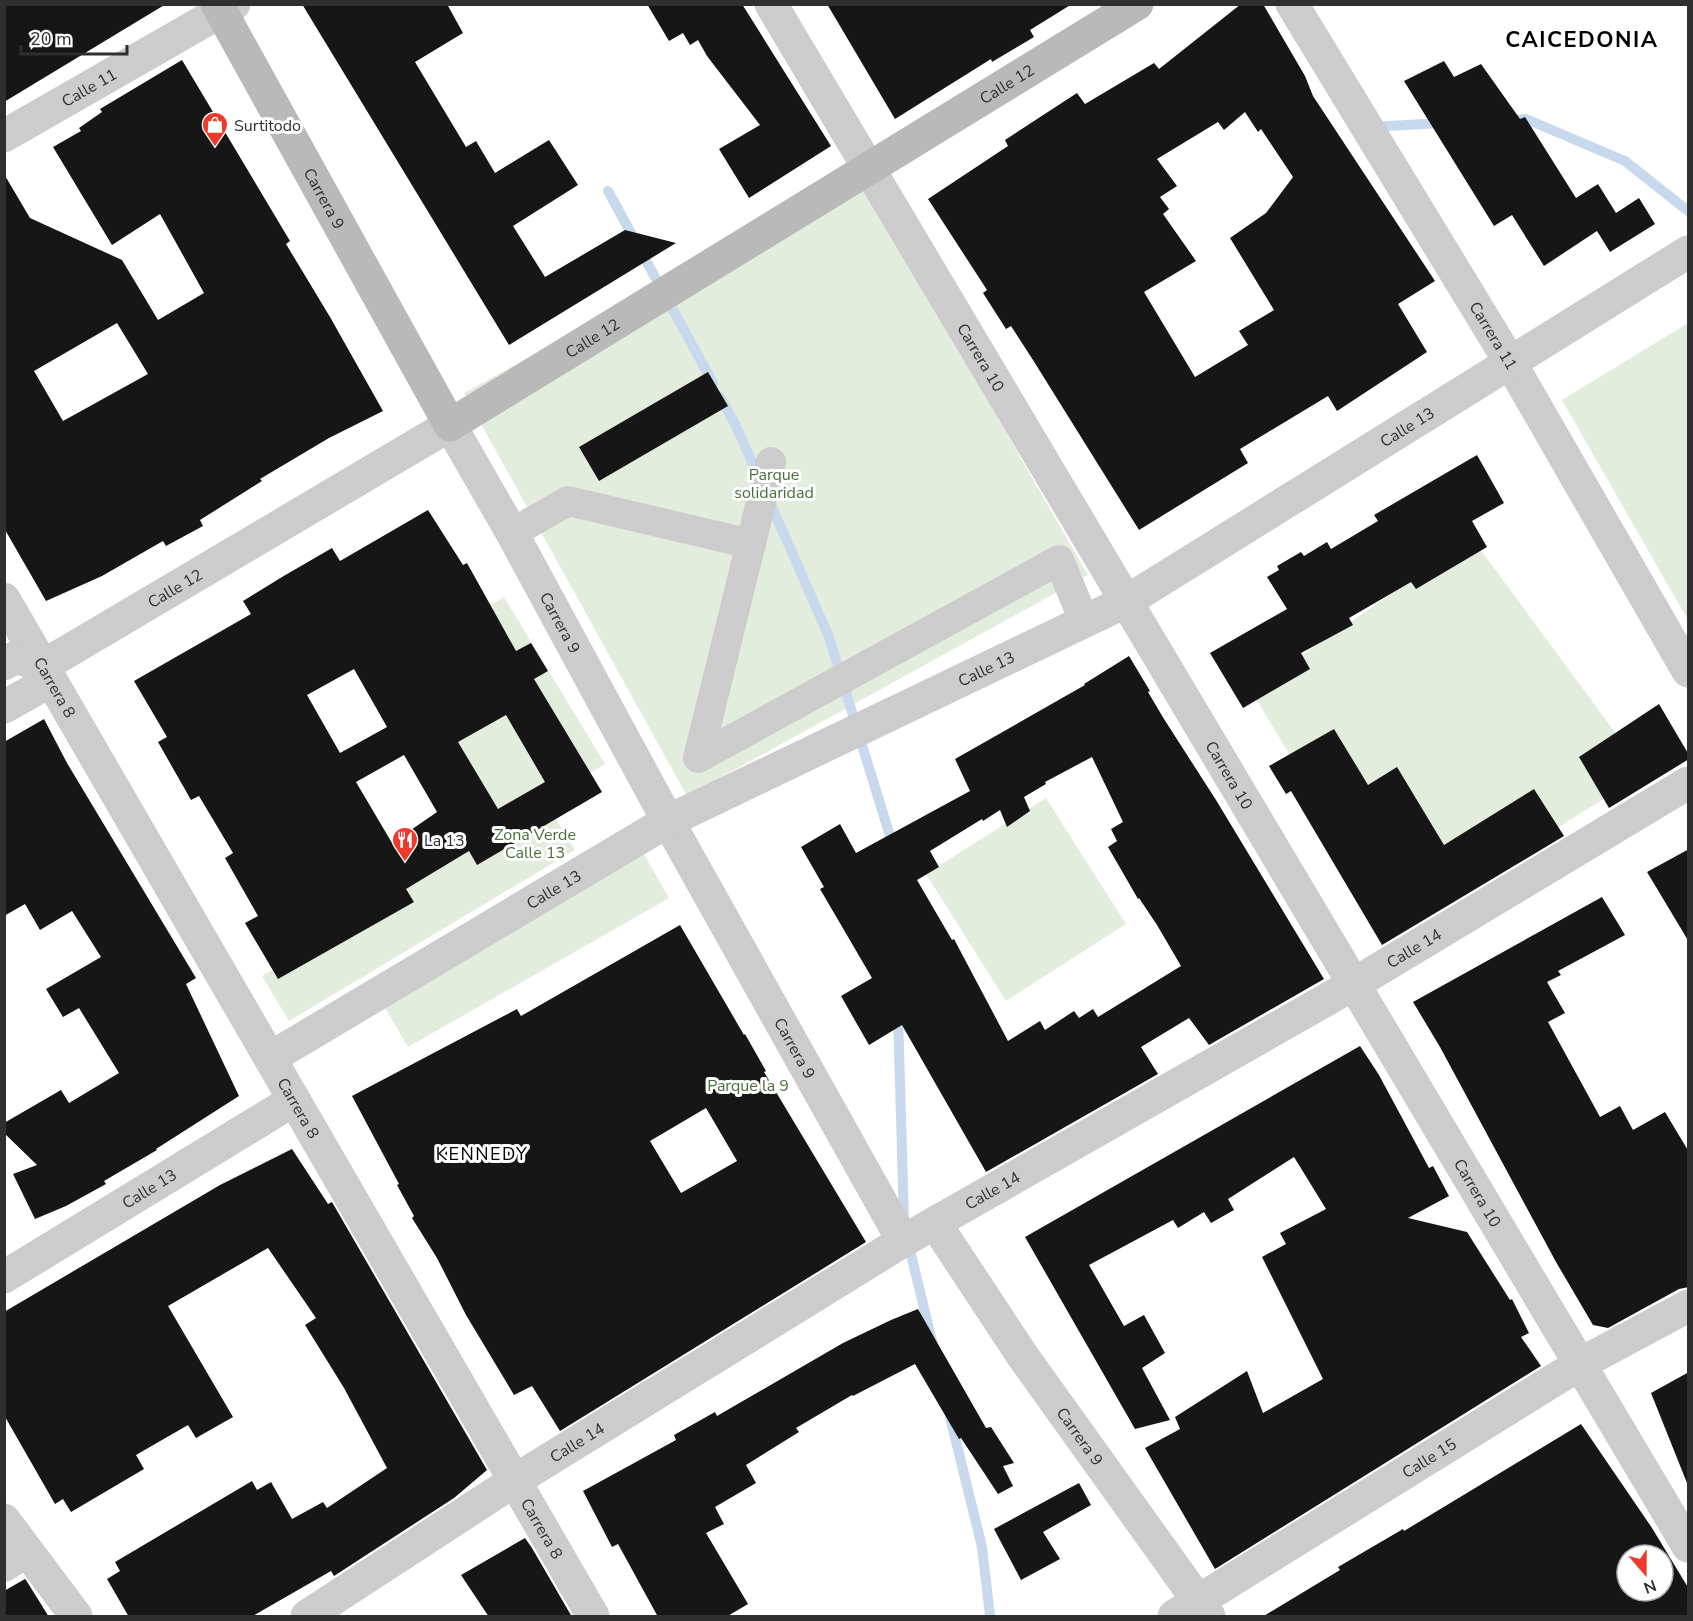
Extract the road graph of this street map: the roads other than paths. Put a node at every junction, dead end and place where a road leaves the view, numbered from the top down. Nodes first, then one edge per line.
1 (771, 4) edge
2 (1137, 4) edge
3 (1292, 4) edge
4 (224, 7) edge
5 (4, 136) edge
6 (869, 168) junction
7 (1689, 252) edge
8 (1510, 362) junction
9 (450, 425) junction
10 (771, 462) dead end
11 (512, 533) junction
12 (751, 544) junction
13 (4, 599) edge
14 (1126, 601) junction
15 (1084, 621) junction
16 (4, 664) edge
17 (43, 666) junction
18 (1689, 671) edge
19 (4, 707) edge
20 (1689, 783) edge
21 (668, 821) junction
22 (1354, 984) junction
23 (270, 1058) junction
24 (294, 1100) junction
25 (935, 1223) junction
26 (903, 1241) junction
27 (4, 1277) edge
28 (1689, 1306) edge
29 (1580, 1364) junction
30 (514, 1481) junction
31 (4, 1520) edge
32 (1689, 1546) edge
33 (16, 1560) edge
34 (1194, 1612) edge
35 (76, 1617) edge
36 (307, 1617) edge
37 (593, 1617) edge

1 - 6 street, Carrera 10
2 - 6 main road, Calle 12
3 - 8 street, Carrera 11
4 - 5 street, Calle 11
4 - 9 main road, Carrera 9
6 - 9 main road, Calle 12
6 - 14 street, Carrera 10
7 - 8 street, Calle 13
8 - 14 street, Calle 13
8 - 18 street, Carrera 11
9 - 11 street, Carrera 9
9 - 17 street, Calle 12
10 - 12 street
11 - 12 street
11 - 21 street, Carrera 9
12 - 15 street
13 - 17 street, Carrera 8
14 - 15 street, Calle 13
14 - 22 street, Carrera 10
15 - 21 street, Calle 13
16 - 17 street
17 - 19 street
17 - 23 street, Carrera 8
20 - 22 street, Calle 14
21 - 23 street, Calle 13
21 - 26 street, Carrera 9
22 - 25 street, Calle 14
22 - 29 street, Carrera 10
23 - 24 street, Carrera 8
24 - 27 street, Calle 13
24 - 30 street, Carrera 8
25 - 26 street, Calle 14
25 - 34 street, Carrera 9
26 - 30 street, Calle 14
28 - 29 street, Calle 15
29 - 32 street, Carrera 10
29 - 34 street, Calle 15
30 - 36 street, Calle 14
30 - 37 street, Carrera 8
31 - 33 street
33 - 35 street

